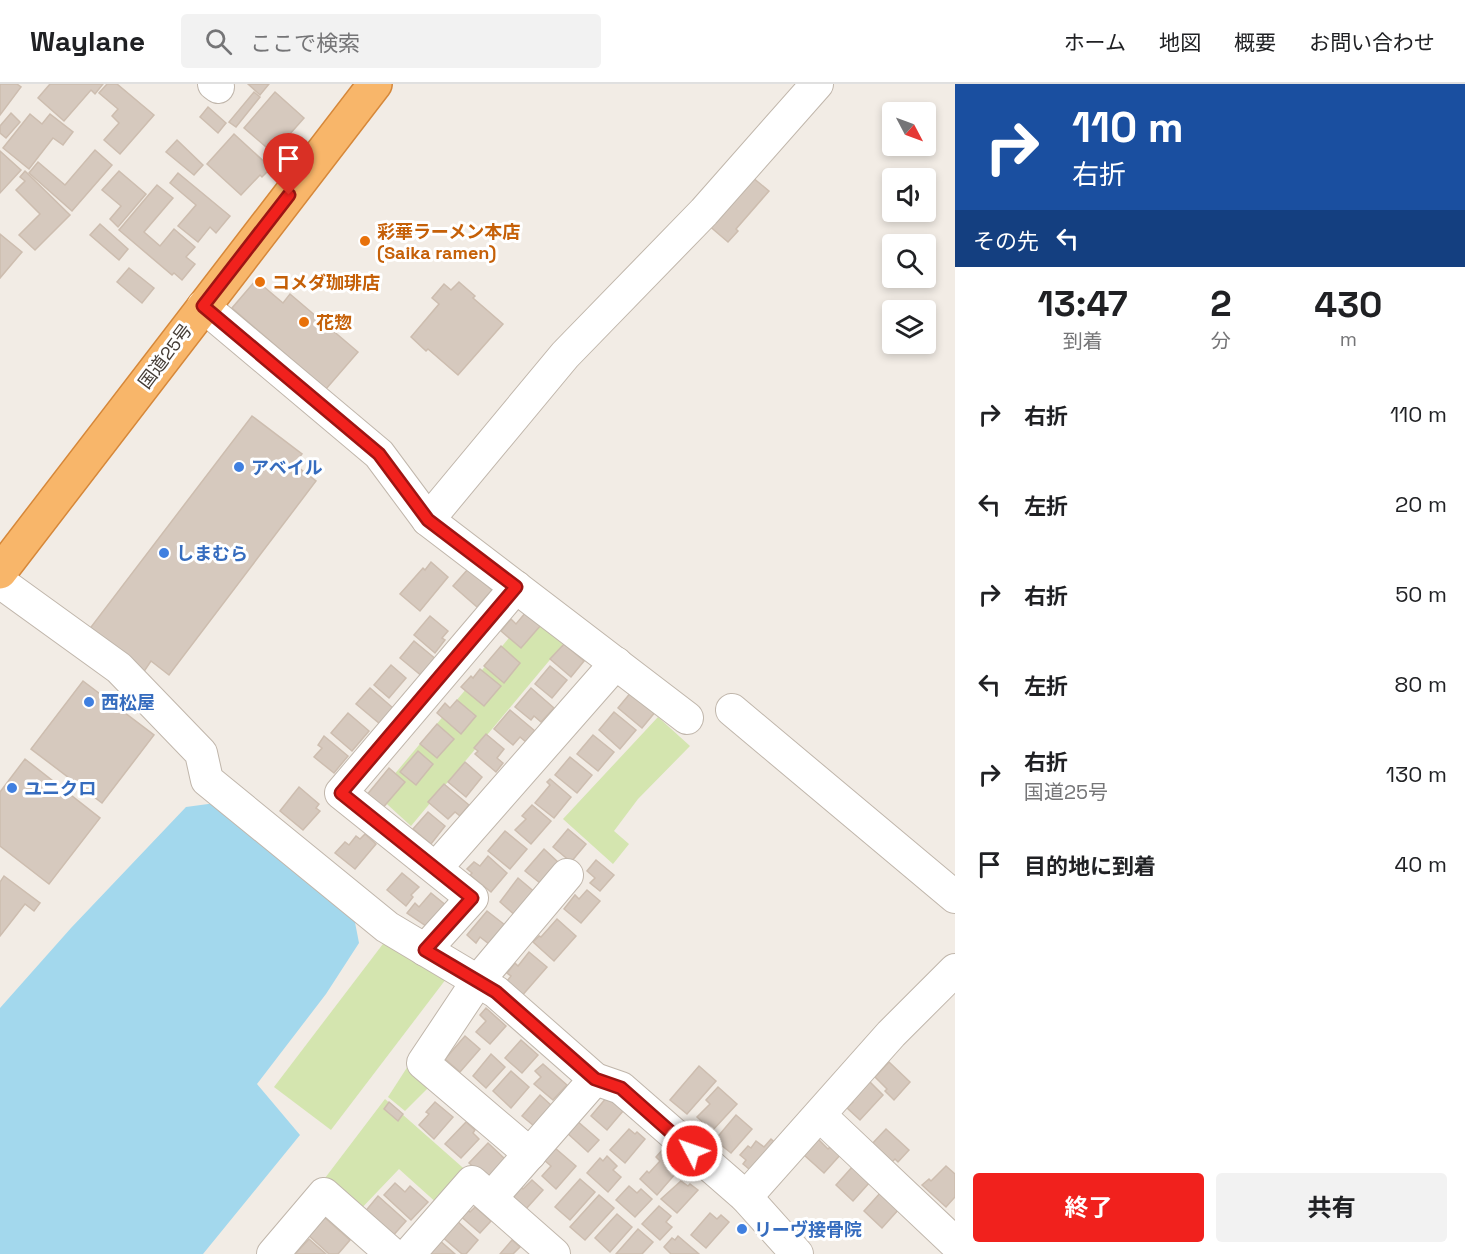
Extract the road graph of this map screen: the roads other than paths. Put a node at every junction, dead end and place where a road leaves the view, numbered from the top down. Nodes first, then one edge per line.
1 (375, 84) edge
2 (818, 84) edge
3 (203, 306) junction
4 (428, 520) junction
5 (0, 572) edge
6 (0, 582) edge
7 (516, 587) junction
8 (616, 663) junction
9 (732, 710) dead end
10 (687, 718) dead end
11 (436, 868) junction
12 (567, 875) dead end
13 (955, 897) edge
14 (425, 950) junction
15 (955, 970) edge
16 (477, 982) junction
17 (595, 1079) junction
18 (827, 1122) dead end
19 (530, 1154) junction
20 (746, 1197) junction
21 (491, 1198) junction
22 (955, 1243) edge
23 (273, 1254) edge
24 (392, 1254) edge
25 (409, 1254) edge
26 (554, 1254) edge
27 (796, 1254) edge

1 - 3 highway, 国道25号
2 - 4 street
3 - 4 street
3 - 5 highway, 国道25号
4 - 7 street
6 - 14 street
7 - 8 street
7 - 11 street
8 - 10 street
8 - 11 street
9 - 13 street
11 - 14 street
12 - 16 street
14 - 16 street
15 - 20 street
16 - 17 street
16 - 19 street
17 - 19 street
17 - 20 street
18 - 22 street
19 - 21 street
20 - 27 street
21 - 25 street
21 - 26 street
23 - 24 street

